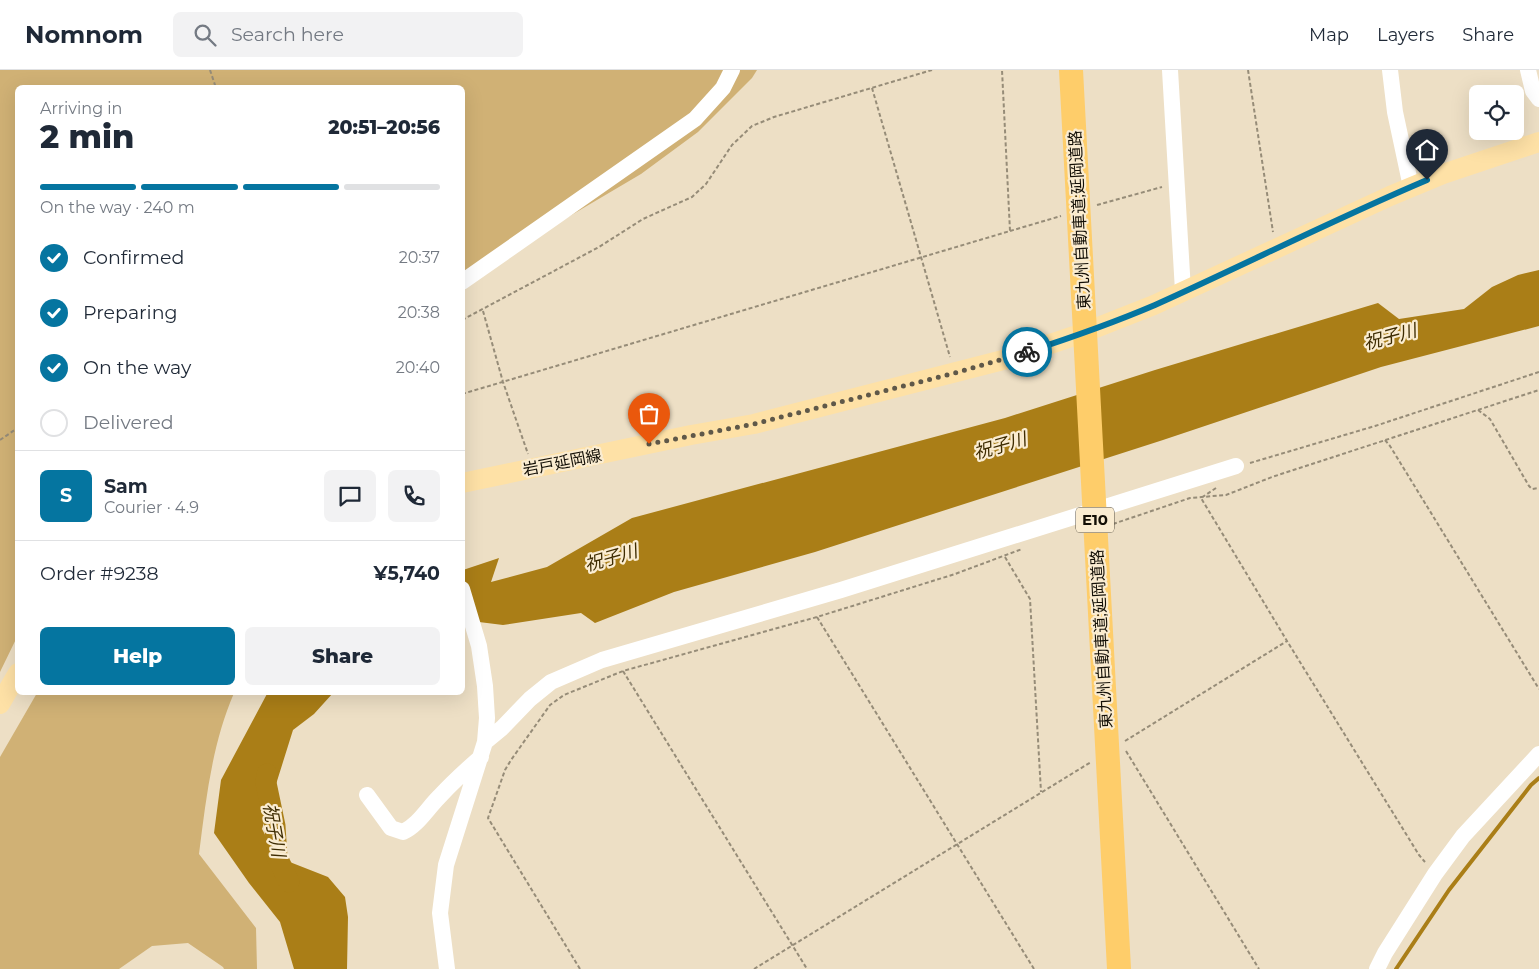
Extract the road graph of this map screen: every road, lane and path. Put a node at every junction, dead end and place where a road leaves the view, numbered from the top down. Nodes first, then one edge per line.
1 (210, 70) edge
2 (732, 70) edge
3 (932, 70) edge
4 (1002, 70) edge
5 (1071, 70) edge
6 (1170, 70) edge
7 (1248, 70) edge
8 (1390, 70) edge
9 (1528, 70) edge
10 (215, 85) edge
11 (872, 88) junction
12 (1539, 99) edge
13 (1539, 142) edge
14 (1411, 187) junction
15 (1275, 249) junction
16 (922, 257) junction
17 (465, 280) edge
18 (1183, 291) junction
19 (483, 311) junction
20 (465, 319) edge
21 (1539, 372) edge
22 (955, 373) junction
23 (503, 382) junction
24 (1539, 390) edge
25 (465, 393) edge
26 (1478, 410) junction
27 (15, 430) edge
28 (0, 440) edge
29 (1384, 440) junction
30 (1236, 466) joint
31 (533, 468) junction
32 (465, 482) edge
33 (1220, 486) dead end
34 (1539, 488) edge
35 (1201, 498) junction
36 (1113, 524) dead end
37 (1030, 546) dead end
38 (1005, 556) junction
39 (465, 600) edge
40 (817, 617) junction
41 (623, 671) junction
42 (15, 678) edge
43 (1539, 689) edge
44 (0, 704) edge
45 (483, 749) junction
46 (1126, 752) dead end
47 (1539, 754) edge
48 (1041, 792) dead end
49 (367, 796) dead end
50 (957, 844) junction
51 (1435, 874) junction
52 (792, 945) junction
53 (446, 969) edge
54 (580, 969) edge
55 (754, 969) edge
56 (807, 969) edge
57 (1034, 969) edge
58 (1119, 969) edge
59 (1259, 969) edge
60 (1377, 969) edge

1 - 10 path
2 - 17 street
3 - 11 path
4 - 16 path
5 - 58 highway, 東九州自動車道;延岡道路 / E10
6 - 18 street
7 - 15 path
8 - 14 street
9 - 12 street
11 - 16 path
11 - 19 path
13 - 14 main road, 岩戸延岡線
14 - 15 main road, 岩戸延岡線
15 - 18 main road, 岩戸延岡線
16 - 22 path
16 - 23 path
18 - 22 main road, 岩戸延岡線
19 - 20 path
19 - 23 path
21 - 30 path
22 - 31 main road, 岩戸延岡線
23 - 25 path
23 - 31 path
24 - 26 path
26 - 29 path
26 - 34 path
27 - 28 path
29 - 35 path
29 - 43 path
30 - 45 street
31 - 32 main road, 岩戸延岡線
33 - 35 path
35 - 36 path
35 - 51 path
37 - 38 path
38 - 40 path
38 - 48 path
39 - 45 street
40 - 41 path
40 - 50 path
41 - 52 path
41 - 54 path
42 - 44 main road
45 - 49 street
45 - 53 street
46 - 59 path
47 - 51 street
50 - 52 path
50 - 57 path
51 - 60 street
52 - 55 path
52 - 56 path

